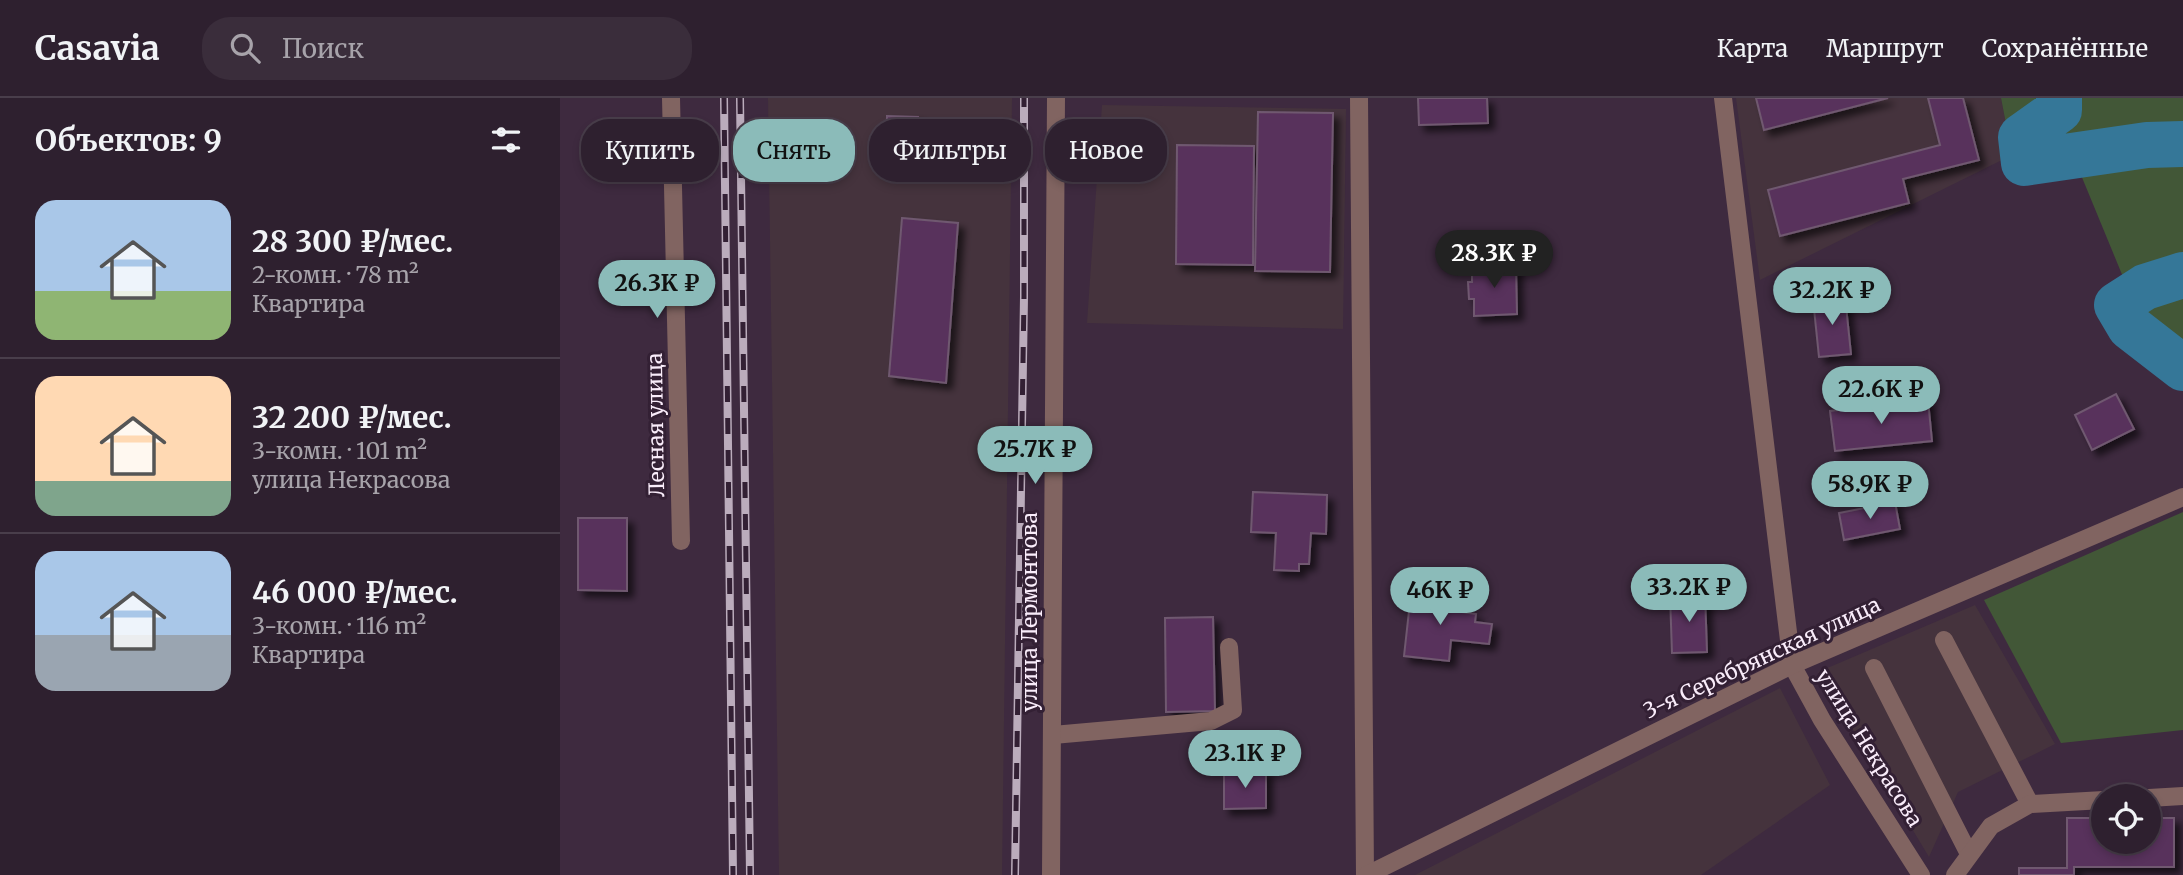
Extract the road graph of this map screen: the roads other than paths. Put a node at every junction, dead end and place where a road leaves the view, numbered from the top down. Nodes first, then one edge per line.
1 (671, 98) edge
2 (1056, 98) edge
3 (1359, 98) edge
4 (1723, 98) edge
5 (2183, 497) edge
6 (681, 541) dead end
7 (1944, 640) dead end
8 (1229, 647) dead end
9 (1792, 665) junction
10 (1874, 668) dead end
11 (1053, 735) junction
12 (2183, 796) edge
13 (2161, 797) edge
14 (2091, 801) edge
15 (2030, 804) junction
16 (1969, 854) junction
17 (1051, 875) edge
18 (1366, 875) edge
19 (1922, 875) edge
20 (1955, 875) edge

1 - 6 street, Лесная улица
2 - 11 street, улица Лермонтова
3 - 18 street
4 - 9 street, улица Некрасова
5 - 9 street, 3-я Серебрянская улица
7 - 15 street
8 - 11 street
9 - 18 street, 3-я Серебрянская улица
9 - 19 street, улица Некрасова
10 - 16 street
11 - 17 street, улица Лермонтова
12 - 13 street
14 - 15 street
15 - 16 street
16 - 20 street

